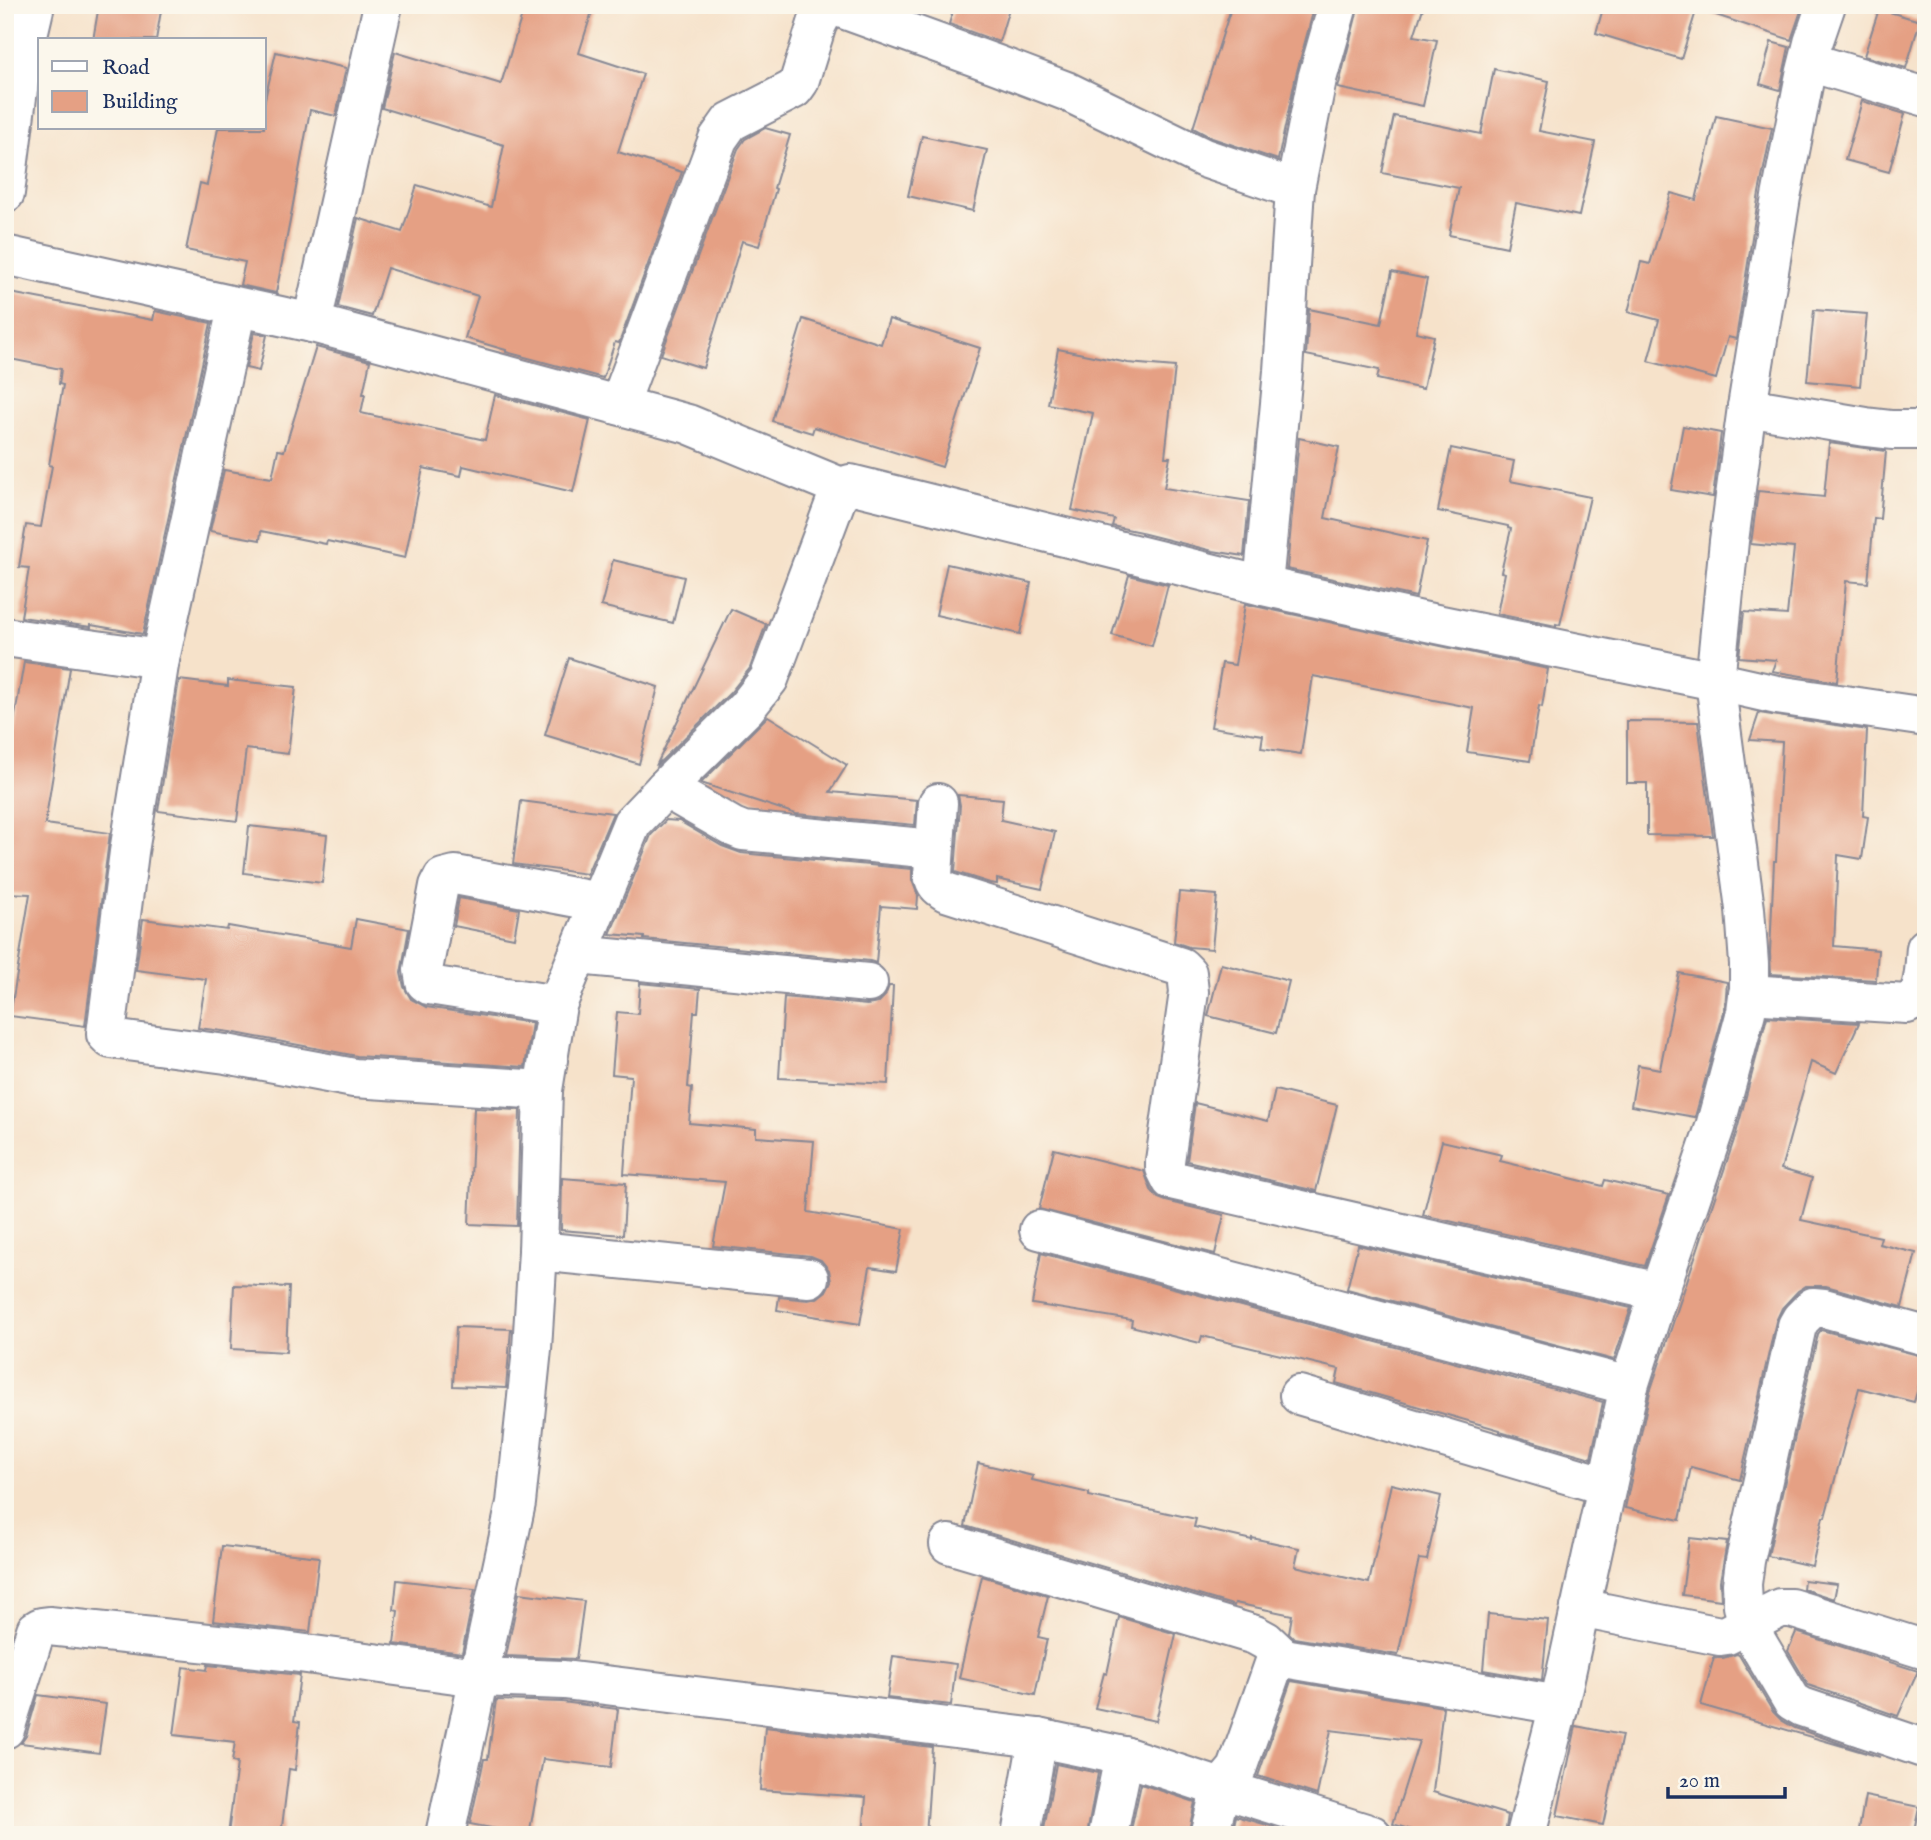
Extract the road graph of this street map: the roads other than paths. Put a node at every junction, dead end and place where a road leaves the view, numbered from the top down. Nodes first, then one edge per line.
1 (34, 5) edge
2 (383, 5) edge
3 (1338, 5) edge
4 (1826, 5) edge
5 (1809, 62) junction
6 (1926, 97) edge
7 (1295, 189) junction
8 (5, 193) edge
9 (5, 255) edge
10 (237, 307) junction
11 (312, 323) junction
12 (619, 405) junction
13 (1747, 407) junction
14 (1926, 430) edge
15 (841, 487) junction
16 (1263, 586) junction
17 (5, 637) edge
18 (160, 659) junction
19 (1715, 681) junction
20 (1926, 717) edge
21 (665, 788) junction
22 (938, 803) dead end
23 (934, 849) junction
24 (600, 902) junction
25 (1926, 948) edge
26 (578, 955) junction
27 (868, 983) dead end
28 (1748, 994) junction
29 (557, 1005) junction
30 (543, 1090) junction
31 (1039, 1230) dead end
32 (538, 1251) junction
33 (809, 1278) dead end
34 (1659, 1292) junction
35 (1926, 1336) edge
36 (1629, 1386) junction
37 (1299, 1395) dead end
38 (1607, 1486) junction
39 (949, 1544) dead end
40 (1580, 1608) junction
41 (1747, 1625) junction
42 (21, 1627) edge
43 (1926, 1650) edge
44 (1284, 1658) junction
45 (478, 1677) junction
46 (1559, 1704) junction
47 (5, 1729) edge
48 (1038, 1738) junction
49 (1926, 1749) edge
50 (1124, 1756) junction
51 (1221, 1788) junction
52 (445, 1835) edge
53 (1021, 1835) edge
54 (1108, 1835) edge
55 (1209, 1835) edge
56 (1372, 1835) edge
57 (1526, 1835) edge

1 - 8 street
2 - 11 street
3 - 7 street
4 - 5 street
5 - 6 street
5 - 13 street
7 - 12 street
7 - 16 street
9 - 10 street
10 - 11 street
10 - 18 street
11 - 12 street
12 - 15 street
13 - 14 street
13 - 19 street
15 - 16 street
15 - 21 street
16 - 19 street
17 - 18 street
18 - 30 street
19 - 20 street
19 - 28 street
21 - 23 street
21 - 24 street
22 - 23 street
23 - 34 street
24 - 26 street
24 - 29 street
25 - 28 street
26 - 27 street
26 - 29 street
28 - 34 street
29 - 30 street
30 - 32 street
31 - 36 street
32 - 33 street
32 - 45 street
34 - 36 street
35 - 41 street
36 - 38 street
37 - 38 street
38 - 40 street
39 - 44 street
40 - 41 street
40 - 46 street
41 - 43 street
41 - 49 street
42 - 45 street
42 - 47 street
44 - 46 street
44 - 51 street
45 - 48 street
45 - 52 street
46 - 57 street
48 - 50 street
48 - 53 street
50 - 51 street
50 - 54 street
51 - 55 street
51 - 56 street

